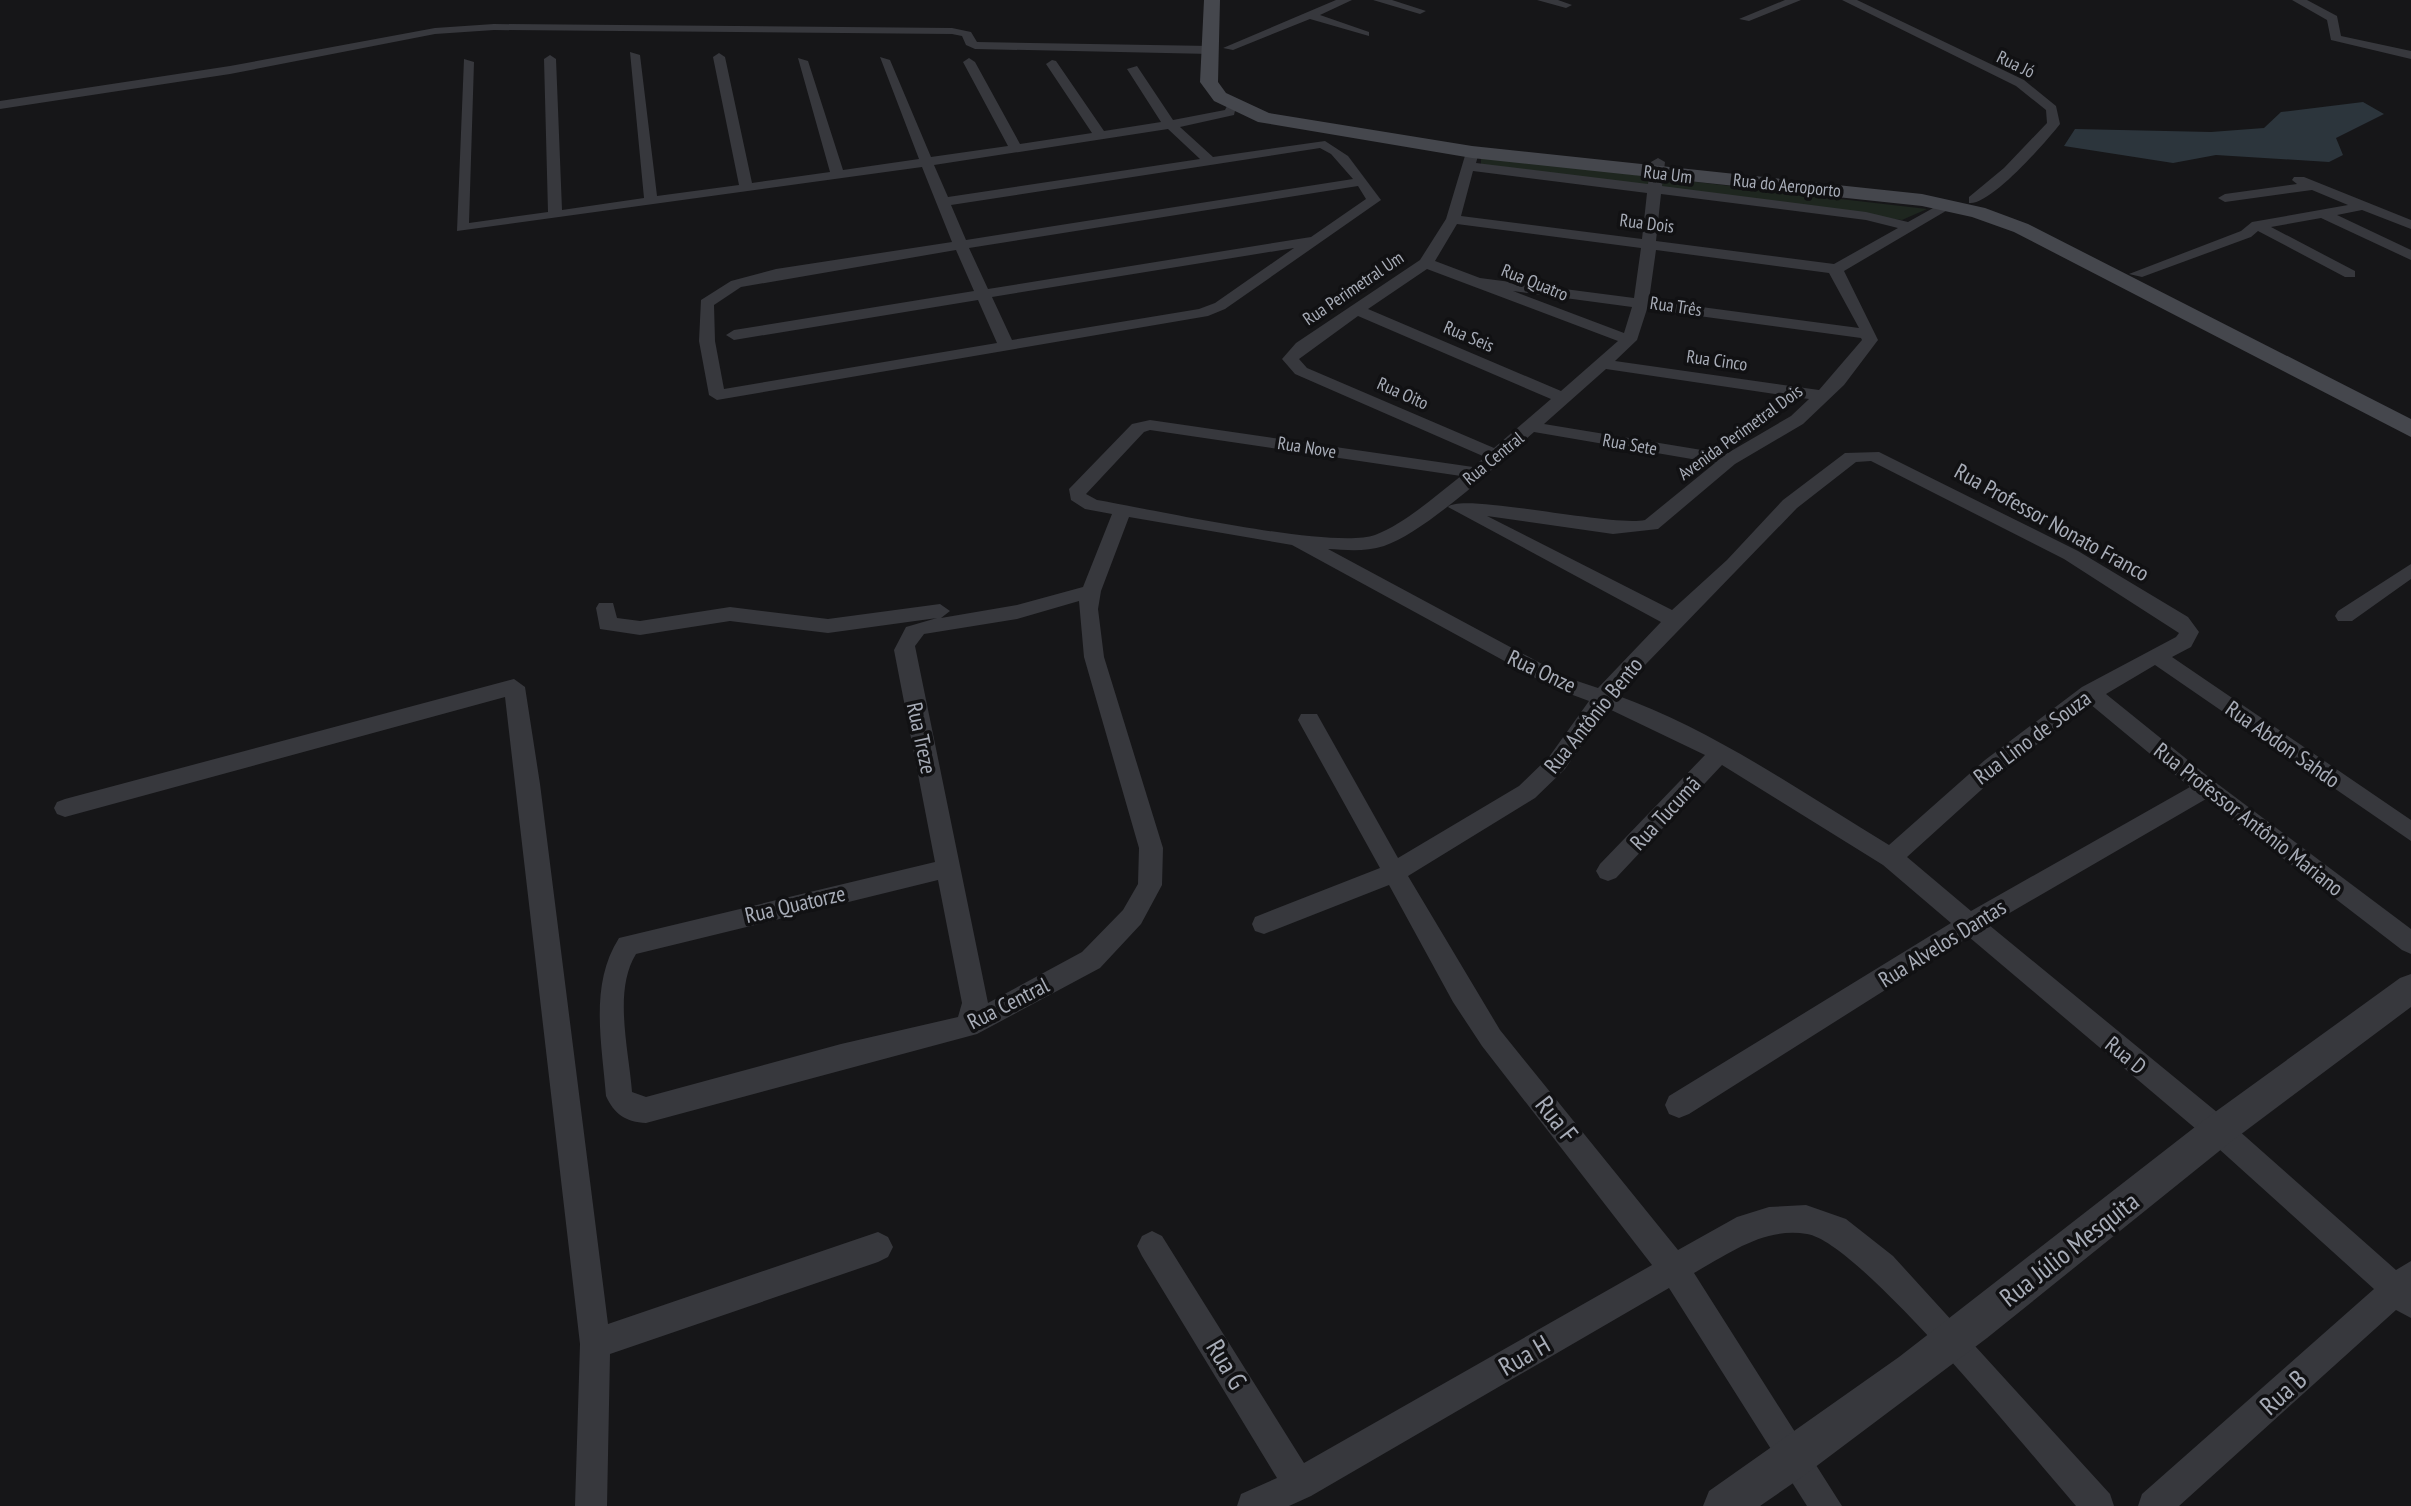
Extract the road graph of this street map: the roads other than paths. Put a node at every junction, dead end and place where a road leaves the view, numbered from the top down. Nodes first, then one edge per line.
1 (1323, 0) edge
2 (1379, 0) edge
3 (1543, 0) edge
4 (1795, 0) edge
5 (1848, 0) edge
6 (2298, 0) edge
7 (1340, 2) edge
8 (1566, 5) dead end
9 (1221, 8) edge
10 (1420, 11) dead end
11 (1311, 15) junction
12 (1745, 19) dead end
13 (1365, 34) dead end
14 (1220, 49) junction
15 (634, 55) dead end
16 (2411, 55) edge
17 (719, 57) dead end
18 (550, 59) dead end
19 (884, 60) dead end
20 (802, 61) dead end
21 (468, 62) dead end
22 (969, 62) dead end
23 (1052, 64) dead end
24 (1133, 69) dead end
25 (0, 105) edge
26 (1233, 105) junction
27 (1168, 122) junction
28 (1101, 136) junction
29 (1324, 137) junction
30 (1016, 149) junction
31 (1470, 159) junction
32 (1210, 161) junction
33 (928, 162) junction
34 (838, 174) junction
35 (1656, 175) junction
36 (2299, 180) dead end
37 (1360, 182) junction
38 (2313, 186) junction
39 (746, 187) junction
40 (2225, 198) dead end
41 (1974, 200) junction
42 (651, 201) junction
43 (946, 202) junction
44 (1949, 205) junction
45 (2364, 206) junction
46 (2411, 207) edge
47 (555, 215) junction
48 (2326, 215) junction
49 (2393, 217) junction
50 (1453, 219) junction
51 (2257, 225) junction
52 (2411, 225) edge
53 (1910, 227) junction
54 (1319, 240) junction
55 (1647, 243) junction
56 (962, 248) junction
57 (2411, 256) edge
58 (1426, 263) junction
59 (1836, 269) junction
60 (2137, 274) junction
61 (2350, 274) dead end
62 (1482, 282) junction
63 (983, 296) junction
64 (1640, 301) junction
65 (1356, 309) junction
66 (1869, 334) junction
67 (734, 335) dead end
68 (1629, 340) junction
69 (1007, 346) junction
70 (1605, 364) junction
71 (1293, 366) joint
72 (1823, 396) junction
73 (1565, 399) junction
74 (2411, 415) edge
75 (1532, 427) junction
76 (2411, 429) edge
77 (1497, 456) junction
78 (1880, 459) joint
79 (1729, 460) junction
80 (1477, 473) junction
81 (1449, 503) junction
82 (1122, 511) junction
83 (1297, 540) junction
84 (2411, 570) edge
85 (1091, 591) junction
86 (606, 608) dead end
87 (1017, 612) junction
88 (2345, 616) dead end
89 (1674, 620) junction
90 (2188, 637) joint
91 (2155, 655) junction
92 (2089, 692) junction
93 (1602, 698) junction
94 (1309, 720) dead end
95 (1720, 753) junction
96 (2207, 788) junction
97 (65, 808) dead end
98 (1831, 819) joint
99 (2411, 832) edge
100 (1891, 858) junction
101 (950, 868) junction
102 (1608, 871) dead end
103 (1393, 873) junction
104 (1264, 924) dead end
105 (1970, 926) junction
106 (639, 941) joint
107 (2411, 943) edge
108 (2411, 988) edge
109 (968, 1026) junction
110 (1679, 1105) dead end
111 (2219, 1131) junction
112 (1152, 1246) dead end
113 (878, 1247) dead end
114 (1675, 1270) junction
115 (2406, 1290) edge
116 (1952, 1342) junction
117 (595, 1344) junction
118 (1796, 1458) junction
119 (1291, 1494) edge
120 (591, 1506) edge
121 (1253, 1506) edge
122 (1724, 1506) edge
123 (1826, 1506) edge
124 (2098, 1506) edge
125 (2154, 1506) edge

1 - 7 street
2 - 10 street
3 - 8 street
4 - 12 street
5 - 41 street, Rua Jó
6 - 16 street
7 - 11 street
9 - 14 main road, Rua do Aeroporto
11 - 13 street
11 - 14 street
14 - 25 street
14 - 26 main road, Rua do Aeroporto
14 - 35 main road, Rua do Aeroporto
15 - 42 street
17 - 39 street
18 - 47 street
19 - 33 street
20 - 34 street
21 - 47 street
22 - 30 street
23 - 28 street
24 - 27 street
26 - 27 street
26 - 29 main road, Rua do Aeroporto
27 - 28 street
27 - 32 street
28 - 30 street
29 - 31 main road, Rua do Aeroporto
29 - 32 street
29 - 37 street
30 - 33 street
31 - 35 main road, Rua do Aeroporto
31 - 50 street, Rua Perimetral Um
32 - 43 street
33 - 34 street
33 - 43 street
34 - 39 street
35 - 41 main road, Rua do Aeroporto
35 - 44 main road, Rua do Aeroporto
35 - 53 street, Rua Um
35 - 55 street, Rua Central
36 - 38 street
37 - 54 street
37 - 56 street
38 - 40 street
38 - 45 street
39 - 42 street
41 - 60 main road, Rua do Aeroporto
42 - 47 street
43 - 56 street
44 - 53 street
44 - 76 main road, Rua do Aeroporto
45 - 48 street
45 - 49 street
46 - 49 street
48 - 51 street
48 - 57 street
49 - 52 street
50 - 55 street, Rua Dois
50 - 58 street, Rua Perimetral Um
51 - 60 street
51 - 61 street
53 - 59 street
54 - 63 street
54 - 69 street
55 - 59 street, Rua Dois
55 - 64 street, Rua Central
56 - 63 street
56 - 69 street
58 - 62 street, Rua Quatro
58 - 65 street, Rua Perimetral Um
59 - 66 street
60 - 74 main road, Rua do Aeroporto
62 - 64 street, Rua Três
62 - 68 street, Rua Quatro
63 - 67 street
63 - 69 street
64 - 66 street, Rua Três
64 - 68 street, Rua Central
65 - 71 street, Rua Perimetral Um
65 - 73 street, Rua Seis
66 - 72 street, Avenida Perimetral Dois
68 - 70 street, Rua Central
70 - 72 street, Rua Cinco
70 - 73 street, Rua Central
71 - 77 street, Rua Oito
72 - 79 street, Avenida Perimetral Dois
73 - 75 street, Rua Central
75 - 77 street, Rua Central
75 - 79 street, Rua Sete
77 - 80 street, Rua Central
78 - 89 street, Rua Antônio Bento
78 - 90 street, Rua Professor Nonato Franco
79 - 81 street, Avenida Perimetral Dois
80 - 81 street, Rua Central
80 - 82 street, Rua Nove
81 - 83 street, Rua Central
81 - 89 street
82 - 83 street, Rua Central
82 - 85 street, Rua Central
83 - 93 street, Rua Onze
84 - 88 street
85 - 87 street, Rua Treze
85 - 109 street, Rua Central
86 - 87 street
87 - 101 street, Rua Treze
89 - 93 street, Rua Antônio Bento
90 - 91 street, Rua Lino de Souza
91 - 92 street, Rua Lino de Souza
91 - 99 street, Rua Abdon Sahdo
92 - 96 street, Rua Professor Antônio Mariano
92 - 100 street, Rua Lino de Souza
93 - 95 street, Rua Onze
93 - 103 street, Rua Antônio Bento
94 - 103 street, Rua F
95 - 98 street, Rua Onze
95 - 102 street, Rua Tucumã
96 - 105 street, Rua Alvelos Dantas
96 - 107 street, Rua Professor Antônio Mariano
97 - 117 street
98 - 100 street, Rua D
100 - 105 street, Rua D
101 - 106 street, Rua Quatorze
101 - 109 street, Rua Treze
103 - 104 street, Rua Antônio Bento
103 - 114 street, Rua F
105 - 110 street, Rua Alvelos Dantas
105 - 111 street, Rua D
106 - 109 street, Rua Central
108 - 111 street, Rua Júlio Mesquita
111 - 115 street, Rua D
111 - 116 street, Rua Júlio Mesquita
112 - 119 street, Rua G
113 - 117 street
114 - 116 street, Rua H
114 - 118 street, Rua F
114 - 119 street, Rua H
115 - 125 street, Rua B
116 - 118 street, Rua Júlio Mesquita
116 - 124 street
117 - 120 street
118 - 122 street, Rua Júlio Mesquita
118 - 123 street, Rua F
119 - 121 street, Rua H

